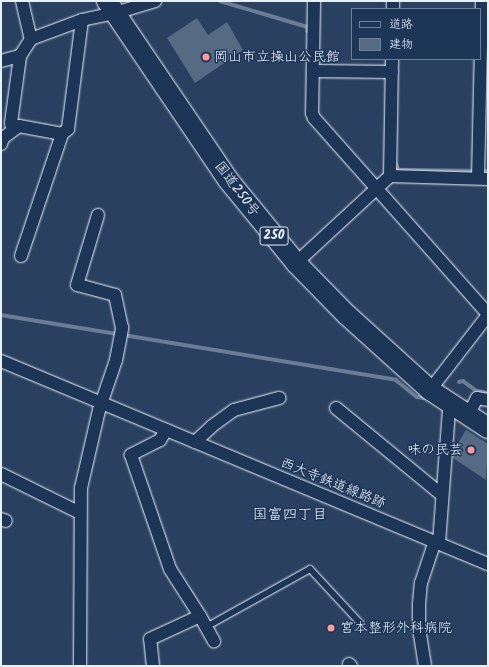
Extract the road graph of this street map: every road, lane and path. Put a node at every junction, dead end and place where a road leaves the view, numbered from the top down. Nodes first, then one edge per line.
1 (22, 1) edge
2 (155, 1) edge
3 (314, 1) edge
4 (482, 1) edge
5 (117, 6) edge
6 (82, 20) junction
7 (31, 39) junction
8 (20, 56) junction
9 (392, 60) edge
10 (1, 61) edge
11 (313, 71) junction
12 (392, 72) junction
13 (13, 130) junction
14 (62, 134) junction
15 (1, 144) edge
16 (481, 175) edge
17 (390, 176) junction
18 (377, 188) junction
19 (98, 215) dead end
20 (21, 256) dead end
21 (299, 260) junction
22 (488, 314) edge
23 (1, 361) edge
24 (433, 385) junction
25 (279, 398) dead end
26 (103, 403) junction
27 (452, 404) junction
28 (336, 408) dead end
29 (479, 410) edge
30 (488, 428) edge
31 (166, 430) junction
32 (195, 442) junction
33 (1, 474) edge
34 (442, 495) junction
35 (80, 513) junction
36 (437, 542) junction
37 (488, 564) edge
38 (200, 616) junction
39 (360, 623) dead end
40 (206, 627) junction
41 (214, 641) dead end
42 (80, 666) edge
43 (153, 666) edge
44 (425, 666) edge

1 - 7 street
2 - 5 street
3 - 11 street
4 - 16 street
5 - 6 street
5 - 21 highway, 国道250号 / 250
6 - 7 street
6 - 14 street
7 - 8 street
8 - 10 street
8 - 13 street
9 - 12 street
11 - 12 street
11 - 18 street
12 - 17 street
13 - 14 street
13 - 15 street
14 - 20 street
16 - 17 street
17 - 18 street
18 - 21 street
18 - 22 street
19 - 26 street
21 - 24 highway, 国道250号 / 250
22 - 24 street
23 - 26 street, 西大寺鉄道線路跡
24 - 27 highway, 国道250号 / 250
24 - 29 highway, 国道250号 / 250
25 - 32 street
26 - 31 street, 西大寺鉄道線路跡
26 - 35 street
27 - 29 highway, 国道250号 / 250
27 - 34 street
28 - 34 street
29 - 30 highway, 国道250号 / 250
31 - 32 street, 西大寺鉄道線路跡
31 - 38 street
32 - 36 street, 西大寺鉄道線路跡
33 - 35 street
34 - 36 street
35 - 42 street
36 - 37 street, 西大寺鉄道線路跡
36 - 44 street
38 - 40 street
38 - 43 street
39 - 40 lane
40 - 41 street

